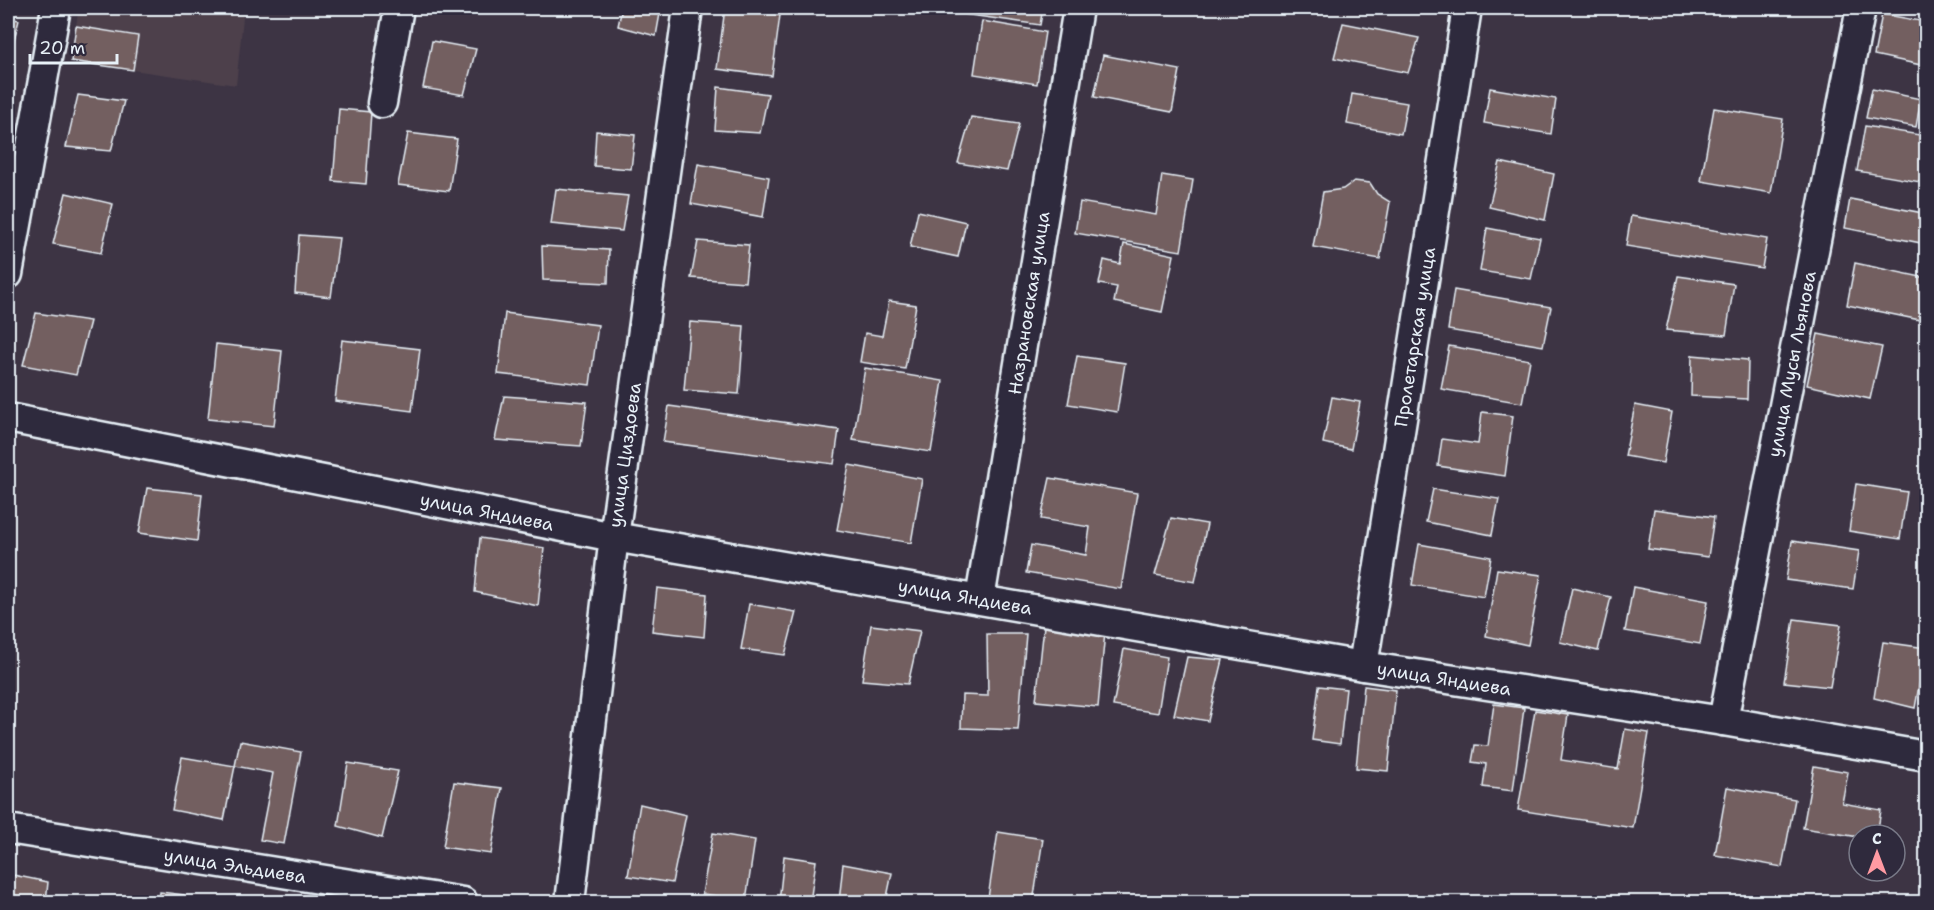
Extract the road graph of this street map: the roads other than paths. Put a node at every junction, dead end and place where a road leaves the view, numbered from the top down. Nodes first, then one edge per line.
1 (56, 8) edge
2 (399, 8) edge
3 (688, 8) edge
4 (1078, 8) edge
5 (1467, 8) edge
6 (1861, 8) edge
7 (382, 103) dead end
8 (8, 274) edge
9 (8, 418) edge
10 (614, 537) junction
11 (980, 599) junction
12 (1362, 666) junction
13 (1723, 721) junction
14 (1926, 756) edge
15 (8, 829) edge
16 (463, 903) edge
17 (570, 903) edge

1 - 8 street
2 - 7 street
3 - 10 street, улица Циздоева
4 - 11 street, Назрановская улица
5 - 12 street, Пролетарская улица
6 - 13 street, улица Мусы Льянова
9 - 10 street, улица Яндиева
10 - 11 street, улица Яндиева
10 - 17 street, улица Циздоева
11 - 12 street, улица Яндиева
12 - 13 street, улица Яндиева
13 - 14 street, улица Яндиева
15 - 16 street, улица Эльдиева

